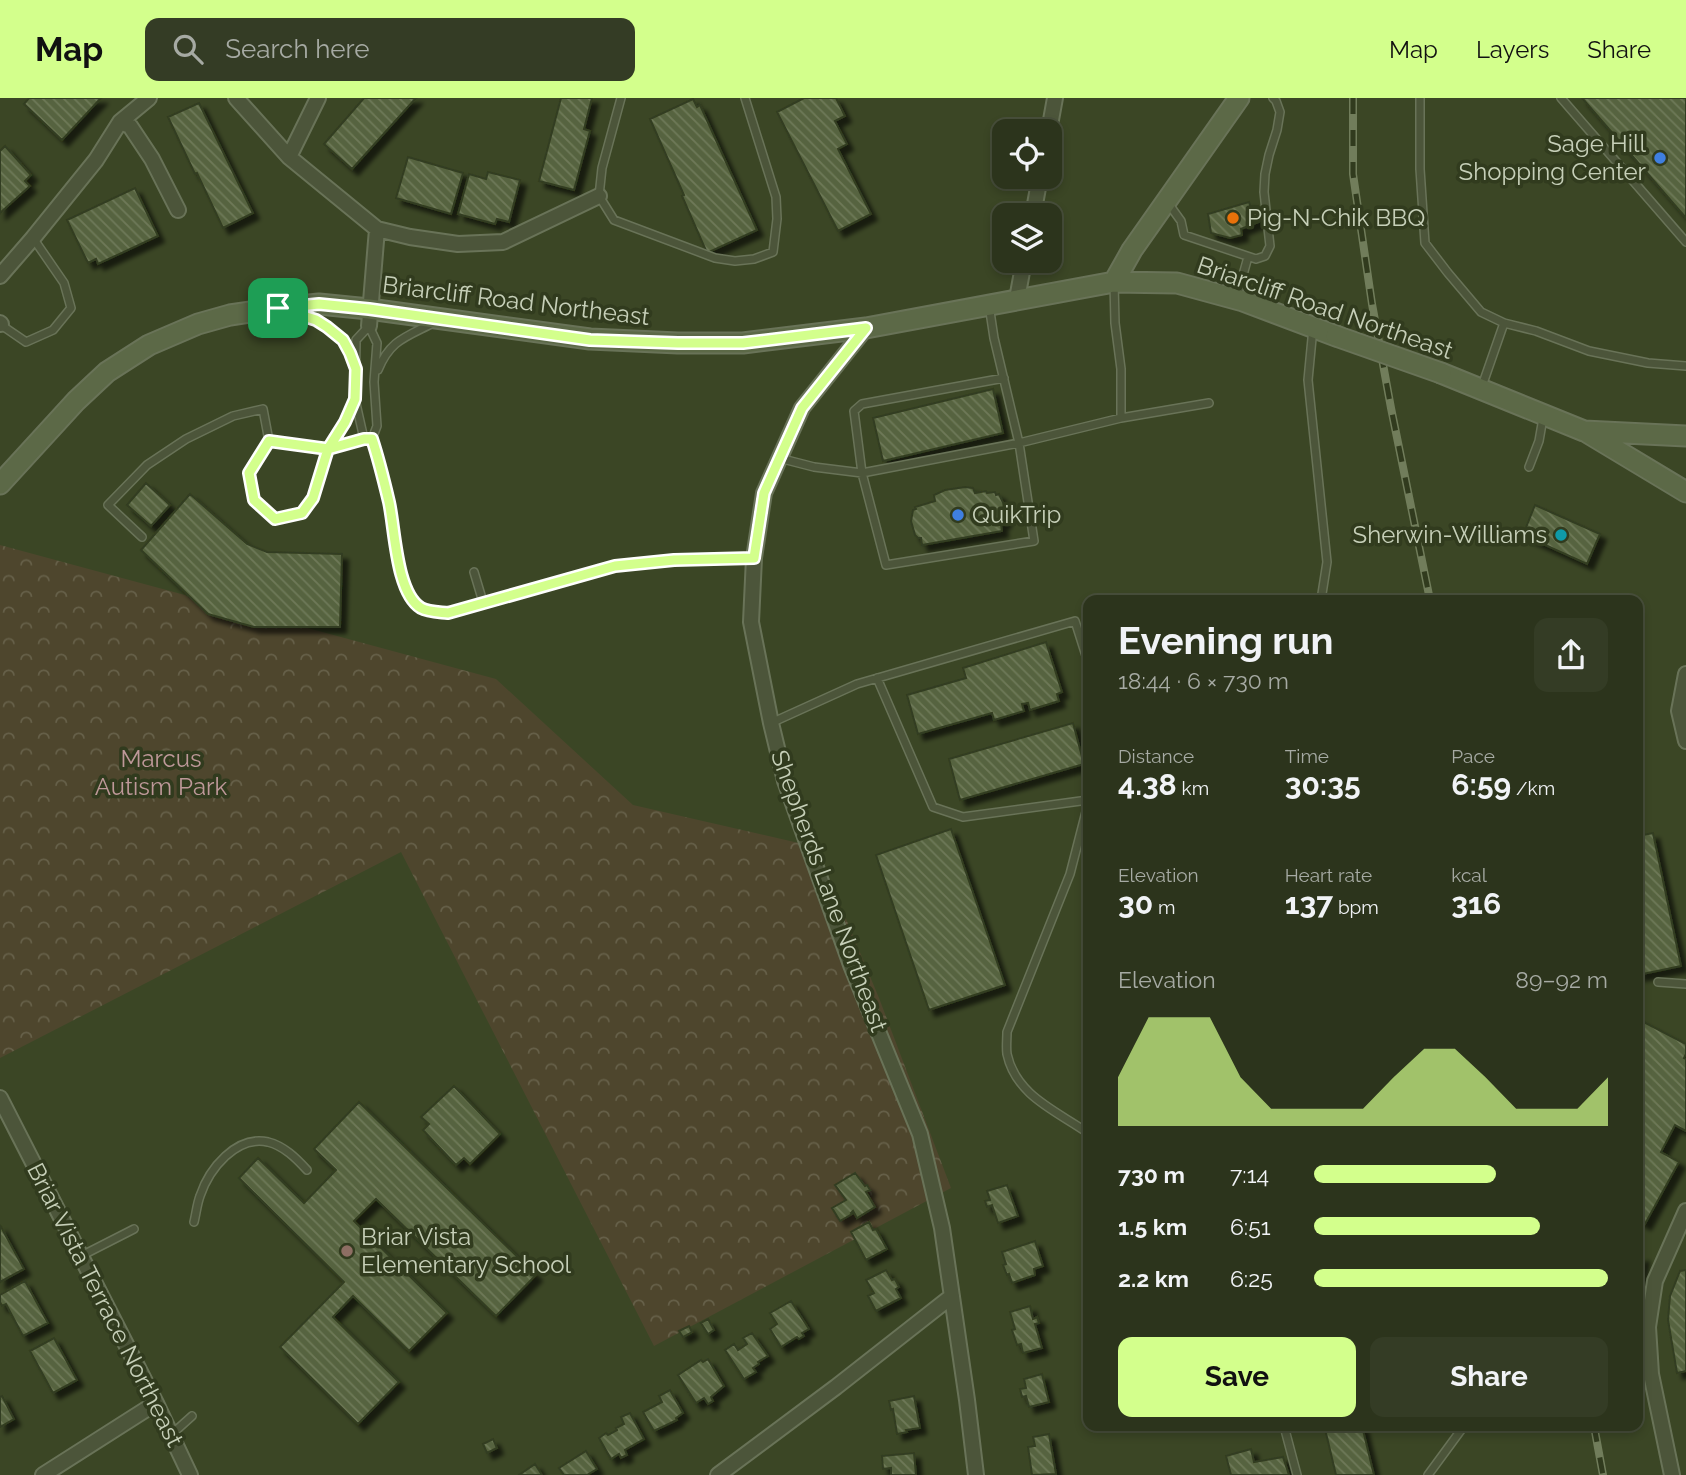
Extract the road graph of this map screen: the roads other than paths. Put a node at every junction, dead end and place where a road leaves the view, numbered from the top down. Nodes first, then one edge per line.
1 (149, 98) edge
2 (236, 98) edge
3 (318, 98) edge
4 (621, 98) edge
5 (745, 98) edge
6 (1054, 98) edge
7 (1066, 98) edge
8 (1239, 98) edge
9 (1273, 98) edge
10 (1420, 98) edge
11 (1561, 98) edge
12 (1050, 119) edge
13 (121, 122) junction
14 (289, 157) junction
15 (599, 196) junction
16 (1167, 201) junction
17 (178, 210) dead end
18 (377, 229) junction
19 (33, 238) junction
20 (1686, 242) edge
21 (1248, 257) junction
22 (1022, 273) edge
23 (0, 276) edge
24 (1114, 282) junction
25 (1017, 299) junction
26 (1237, 299) junction
27 (989, 304) junction
28 (278, 308) junction
29 (369, 317) junction
30 (441, 319) junction
31 (1504, 323) junction
32 (0, 324) edge
33 (1313, 327) junction
34 (866, 328) junction
35 (1686, 366) edge
36 (356, 369) junction
37 (375, 378) junction
38 (1004, 378) junction
39 (1481, 390) junction
40 (355, 399) junction
41 (1209, 403) dead end
42 (1544, 415) junction
43 (1121, 418) junction
44 (1584, 431) junction
45 (1686, 436) edge
46 (368, 439) junction
47 (269, 441) junction
48 (1019, 443) junction
49 (328, 449) junction
50 (779, 458) junction
51 (1530, 467) dead end
52 (862, 473) junction
53 (0, 484) edge
54 (1686, 492) edge
55 (142, 537) dead end
56 (754, 558) junction
57 (474, 572) dead end
58 (1322, 595) edge
59 (483, 603) junction
60 (1083, 647) edge
61 (1686, 674) edge
62 (877, 678) junction
63 (771, 723) junction
64 (1686, 741) edge
65 (1083, 803) edge
66 (1083, 822) edge
67 (1658, 982) dead end
68 (1686, 984) edge
69 (0, 1098) edge
70 (1083, 1130) edge
71 (307, 1170) dead end
72 (1686, 1211) edge
73 (194, 1222) dead end
74 (134, 1228) dead end
75 (81, 1256) junction
76 (952, 1296) junction
77 (156, 1403) junction
78 (192, 1416) dead end
79 (1285, 1431) edge
80 (1460, 1431) edge
81 (170, 1436) junction
82 (43, 1475) edge
83 (190, 1475) edge
84 (718, 1475) edge
85 (976, 1475) edge
86 (1297, 1475) edge
87 (1429, 1475) edge
88 (1672, 1475) edge

1 - 13 street
2 - 14 street
3 - 14 street
4 - 15 lane
5 - 15 lane
6 - 7 lane
6 - 12 street
8 - 16 main road
9 - 21 lane
10 - 31 lane
11 - 20 lane
13 - 17 street
13 - 19 street
14 - 18 street
15 - 18 street
16 - 21 lane
16 - 24 main road
18 - 29 street
19 - 23 street
19 - 32 lane
21 - 26 lane
22 - 25 street
24 - 25 main road, Briarcliff Road Northeast
24 - 26 main road, Briarcliff Road Northeast
24 - 43 lane
25 - 27 main road, Briarcliff Road Northeast
26 - 33 main road, Briarcliff Road Northeast
27 - 34 main road, Briarcliff Road Northeast
27 - 38 lane
28 - 29 main road, Briarcliff Road Northeast
28 - 36 lane
28 - 53 main road, Briarcliff Road Northeast
29 - 30 main road, Briarcliff Road Northeast
29 - 36 lane
29 - 37 lane
30 - 34 main road, Briarcliff Road Northeast
30 - 37 lane
31 - 35 lane
31 - 39 lane
33 - 39 main road, Briarcliff Road Northeast, bridge
33 - 58 lane
34 - 50 street, Shepherds Lane Northeast
36 - 40 lane
37 - 46 lane
38 - 48 lane
38 - 52 lane
39 - 42 main road, Briarcliff Road Northeast
40 - 46 lane
40 - 49 lane
41 - 43 lane
42 - 44 main road, Briarcliff Road Northeast
42 - 51 lane
43 - 48 lane
44 - 45 main road, Briarcliff Road Northeast
44 - 54 main road
46 - 49 lane
46 - 59 lane
47 - 49 lane
47 - 49 lane
47 - 55 lane
48 - 52 lane
48 - 52 lane
50 - 52 lane
50 - 56 street, Shepherds Lane Northeast
56 - 59 lane
56 - 63 street, Shepherds Lane Northeast
57 - 59 lane
60 - 62 lane
61 - 64 street
62 - 63 lane
62 - 65 lane
63 - 76 street, Shepherds Lane Northeast
66 - 70 lane
67 - 68 lane
69 - 75 street, Briar Vista Terrace Northeast
71 - 73 lane
72 - 88 street
74 - 75 lane
75 - 77 street, Briar Vista Terrace Northeast
76 - 84 street
76 - 85 street, Shepherds Lane Northeast
77 - 81 street, Briar Vista Terrace Northeast
77 - 82 street
78 - 81 lane
79 - 86 lane
80 - 87 lane
81 - 83 street, Briar Vista Terrace Northeast

